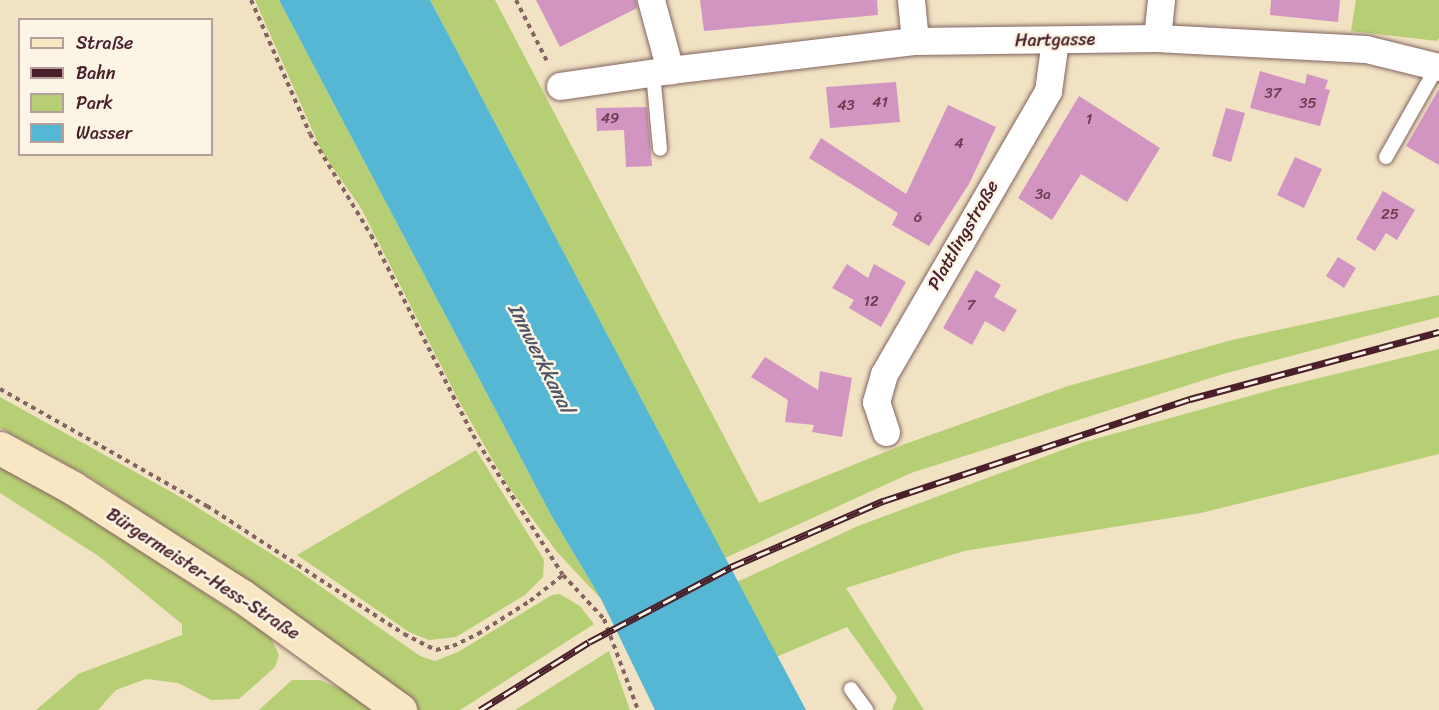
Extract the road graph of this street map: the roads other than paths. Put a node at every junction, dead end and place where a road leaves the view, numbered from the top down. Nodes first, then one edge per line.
1 (651, 0) edge
2 (911, 0) edge
3 (1161, 0) edge
4 (1157, 38) junction
5 (1055, 40) junction
6 (915, 41) junction
7 (1438, 67) edge
8 (661, 72) junction
9 (560, 86) road end
10 (660, 149) dead end
11 (1386, 157) dead end
12 (886, 432) dead end
13 (0, 448) edge
14 (851, 689) dead end
15 (400, 710) edge
16 (866, 710) edge

1 - 8 street
2 - 6 street
3 - 4 street
4 - 5 street, Hartgasse
4 - 7 street, Hartgasse
5 - 6 street, Hartgasse
5 - 12 street, Plattlingstraße
6 - 8 street, Hartgasse
7 - 11 lane
8 - 9 street, Hartgasse
8 - 10 lane
13 - 15 main road, Bürgermeister-Hess-Straße
14 - 16 lane

